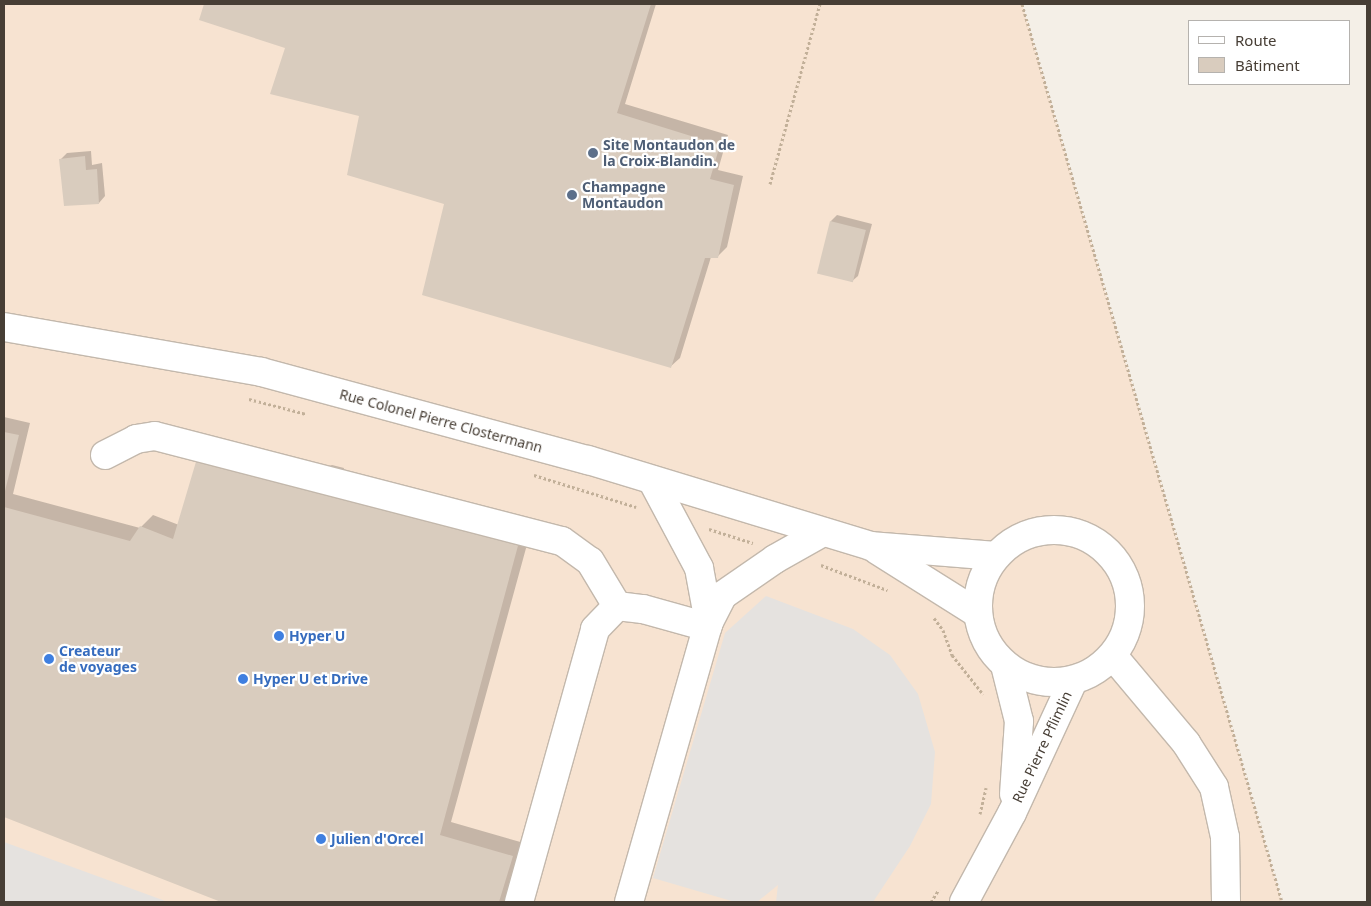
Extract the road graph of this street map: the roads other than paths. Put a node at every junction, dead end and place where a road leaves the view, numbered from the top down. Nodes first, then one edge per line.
1 (4, 327) edge
2 (105, 455) dead end
3 (652, 480) junction
4 (823, 532) junction
5 (871, 546) junction
6 (995, 556) junction
7 (616, 606) junction
8 (977, 612) junction
9 (708, 625) junction
10 (1113, 656) junction
11 (1004, 665) junction
12 (1073, 681) junction
13 (1012, 814) junction
14 (519, 902) edge
15 (629, 902) edge
16 (964, 902) edge
17 (1226, 902) edge

1 - 3 street, Rue Colonel Pierre Clostermann
2 - 7 street
3 - 4 street, Rue Colonel Pierre Clostermann
3 - 9 street
4 - 5 street, Rue Colonel Pierre Clostermann
4 - 9 street
5 - 6 street, Rue Colonel Pierre Clostermann
5 - 8 street, Rue Colonel Pierre Clostermann
6 - 8 street
6 - 10 street
7 - 9 street
7 - 14 street
8 - 11 street
9 - 15 street
10 - 12 street
10 - 17 street
11 - 12 street
11 - 13 street, Rue Pierre Pflimlin
12 - 13 street, Rue Pierre Pflimlin
13 - 16 street, Rue Pierre Pflimlin

